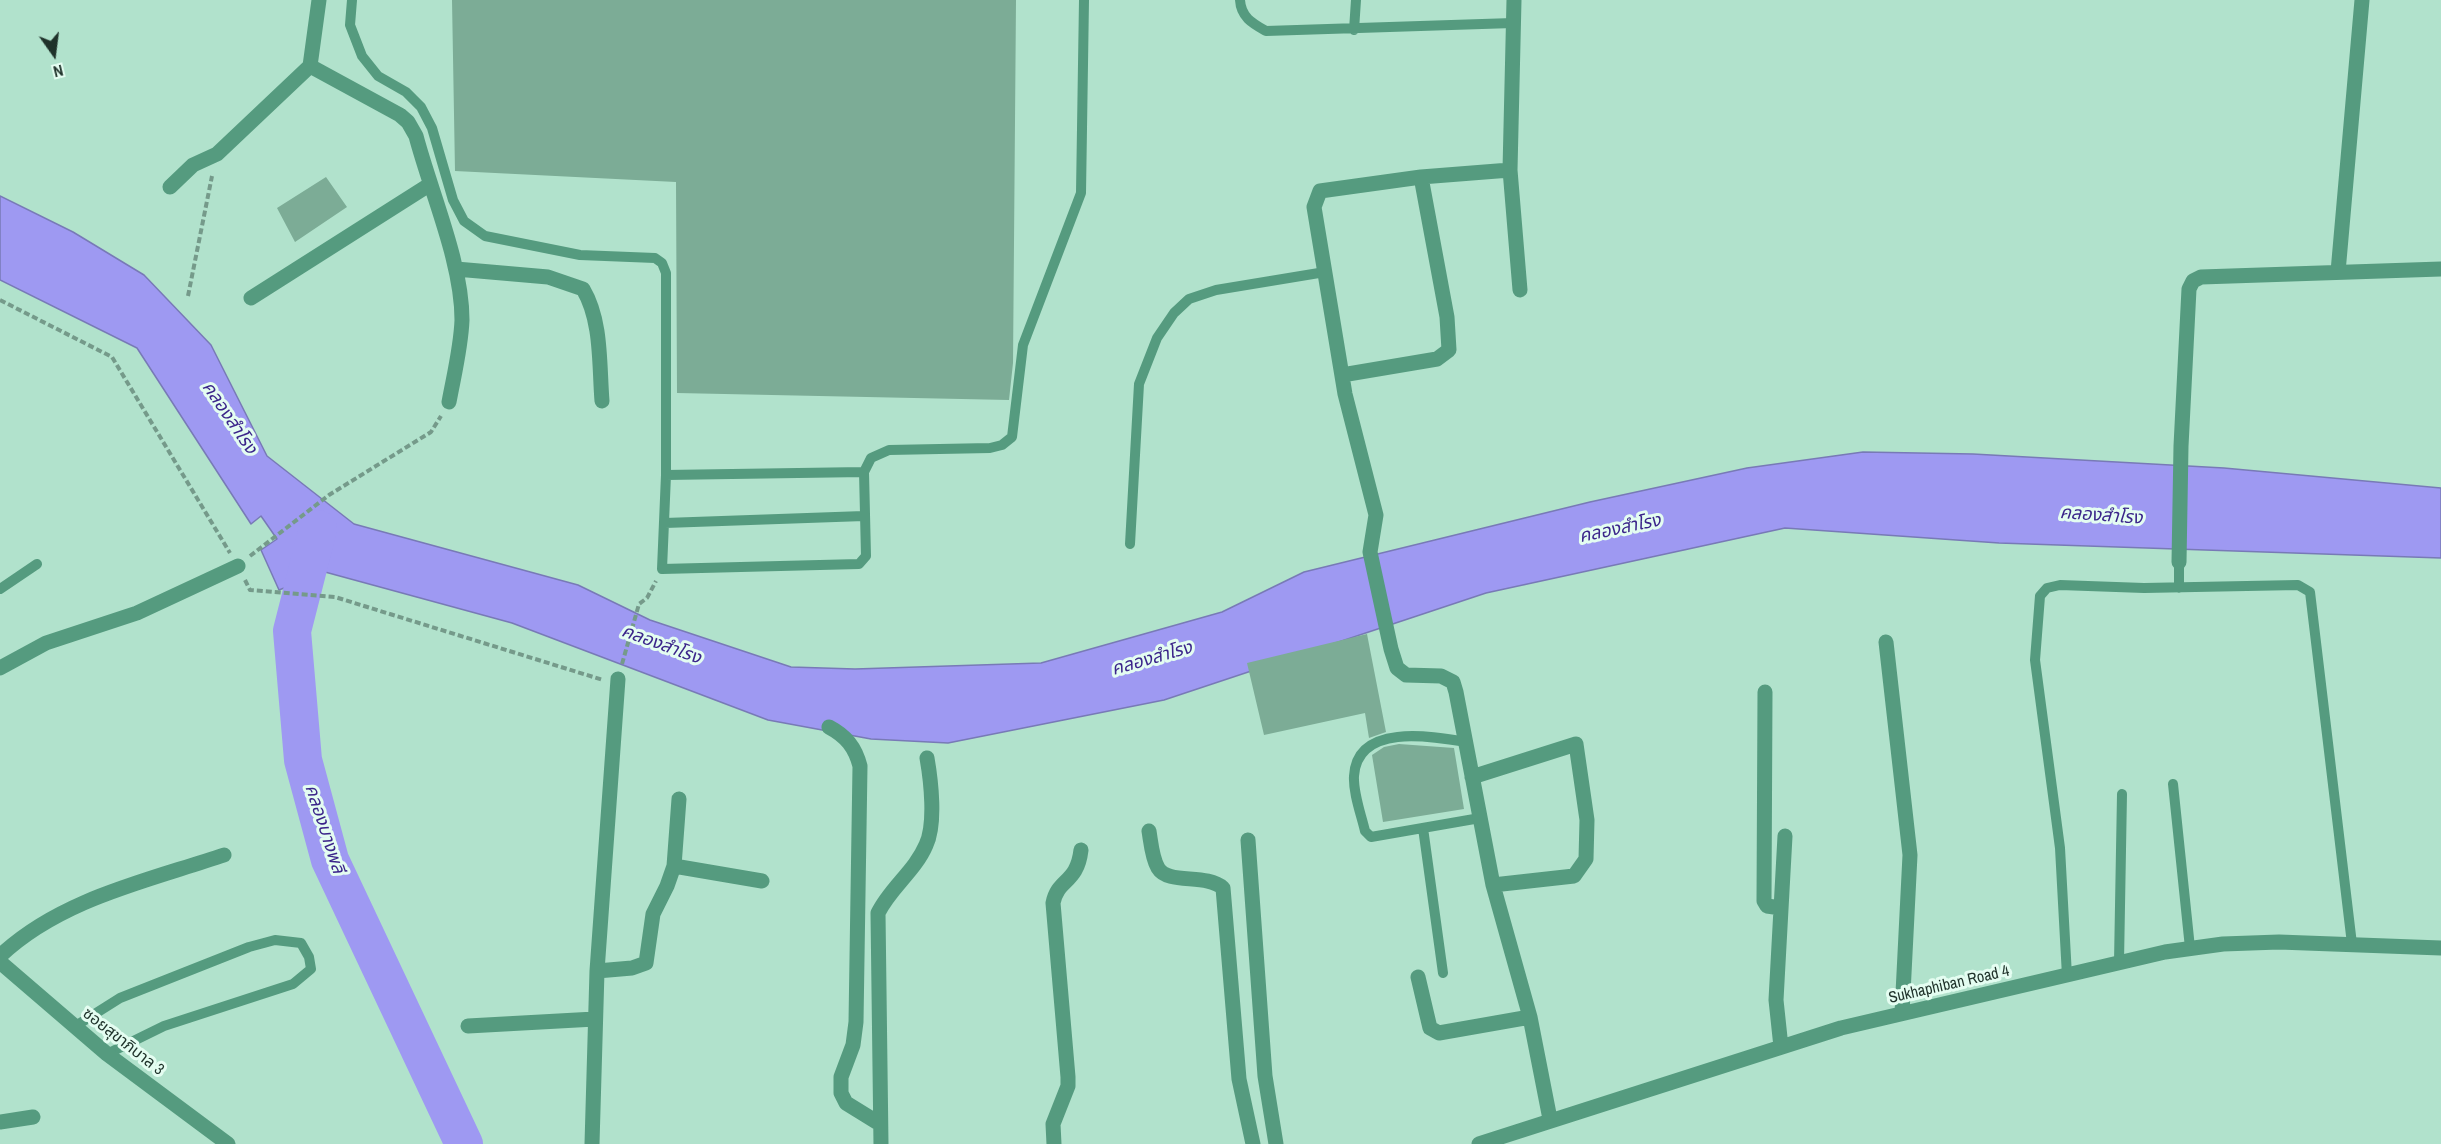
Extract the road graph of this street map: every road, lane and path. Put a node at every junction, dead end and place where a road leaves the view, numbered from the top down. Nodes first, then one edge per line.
1 (319, 0) edge
2 (352, 0) edge
3 (1084, 0) edge
4 (1240, 0) edge
5 (1356, 0) edge
6 (1514, 0) edge
7 (2362, 0) edge
8 (1513, 23) junction
9 (1354, 30) junction
10 (310, 66) junction
11 (217, 154) junction
12 (1510, 170) junction
13 (1421, 177) junction
14 (429, 185) junction
15 (170, 187) dead end
16 (456, 269) junction
17 (2441, 269) edge
18 (1325, 272) junction
19 (2338, 272) junction
20 (1520, 290) dead end
21 (188, 296) dead end
22 (251, 298) dead end
23 (0, 300) edge
24 (1342, 375) junction
25 (602, 400) dead end
26 (449, 402) joint
27 (864, 472) junction
28 (666, 475) junction
29 (864, 516) junction
30 (665, 523) junction
31 (1130, 544) dead end
32 (2179, 562) joint
33 (37, 564) dead end
34 (238, 566) junction
35 (662, 569) junction
36 (2179, 588) junction
37 (0, 589) edge
38 (1886, 642) dead end
39 (0, 669) edge
40 (618, 680) junction
41 (1765, 692) dead end
42 (829, 727) dead end
43 (1466, 742) junction
44 (927, 758) dead end
45 (1472, 777) junction
46 (2173, 784) dead end
47 (2122, 794) dead end
48 (679, 799) dead end
49 (1480, 818) junction
50 (1423, 828) junction
51 (1149, 831) dead end
52 (1785, 836) dead end
53 (1248, 840) dead end
54 (1081, 850) dead end
55 (224, 855) dead end
56 (674, 866) junction
57 (762, 881) dead end
58 (1493, 885) junction
59 (1781, 908) junction
60 (2352, 944) junction
61 (2190, 948) junction
62 (2441, 948) edge
63 (0, 956) edge
64 (0, 962) edge
65 (2118, 962) junction
66 (597, 971) junction
67 (1443, 973) dead end
68 (2067, 976) junction
69 (1418, 977) dead end
70 (1902, 1013) junction
71 (1530, 1017) junction
72 (595, 1019) junction
73 (468, 1026) dead end
74 (74, 1027) junction
75 (1781, 1047) junction
76 (107, 1054) junction
77 (33, 1118) dead end
78 (1550, 1119) junction
79 (0, 1122) edge
80 (880, 1124) junction
81 (228, 1144) edge
82 (592, 1144) edge
83 (881, 1144) edge
84 (1054, 1144) edge
85 (1253, 1144) edge
86 (1276, 1144) edge
87 (1479, 1144) edge

1 - 10 street
2 - 28 lane
3 - 27 lane
4 - 9 lane
5 - 9 lane
6 - 8 street
7 - 19 street
8 - 9 lane
8 - 12 street
10 - 11 street
10 - 14 street
11 - 15 street
11 - 21 path
12 - 13 street
12 - 20 street
13 - 18 street
13 - 24 street
14 - 16 street
14 - 22 street
16 - 25 street
16 - 26 street
17 - 19 street
18 - 24 street
18 - 31 lane
19 - 32 street
23 - 34 path
24 - 43 street
26 - 34 path
27 - 28 lane
27 - 29 lane
28 - 30 lane
29 - 30 lane
29 - 35 lane
30 - 35 lane
32 - 36 lane
33 - 37 lane
34 - 39 street
34 - 40 path
35 - 40 path
36 - 60 lane
36 - 68 lane
38 - 70 street
40 - 66 street
41 - 59 street
42 - 80 street
43 - 45 street
43 - 50 lane
44 - 80 street
45 - 49 street
45 - 58 street
46 - 61 lane
47 - 65 lane
48 - 56 street
49 - 50 lane
49 - 58 street
50 - 67 lane
51 - 85 street
52 - 59 street
53 - 86 street
54 - 84 street
55 - 63 street
56 - 57 street
56 - 66 street
58 - 71 street
59 - 75 street
60 - 61 street, Sukhaphiban Road 4
60 - 62 street, Sukhaphiban Road 4
61 - 65 street, Sukhaphiban Road 4
64 - 74 street, ซอยสุขาภิบาล 3
65 - 68 street, Sukhaphiban Road 4
66 - 72 street
68 - 70 street, Sukhaphiban Road 4
69 - 71 street
70 - 75 street, Sukhaphiban Road 4
71 - 78 street
72 - 73 street
72 - 82 street
74 - 76 street, ซอยสุขาภิบาล 3
74 - 76 lane
75 - 78 street, Sukhaphiban Road 4
76 - 81 street, ซอยสุขาภิบาล 3
77 - 79 street
78 - 87 street, Sukhaphiban Road 4
80 - 83 street

